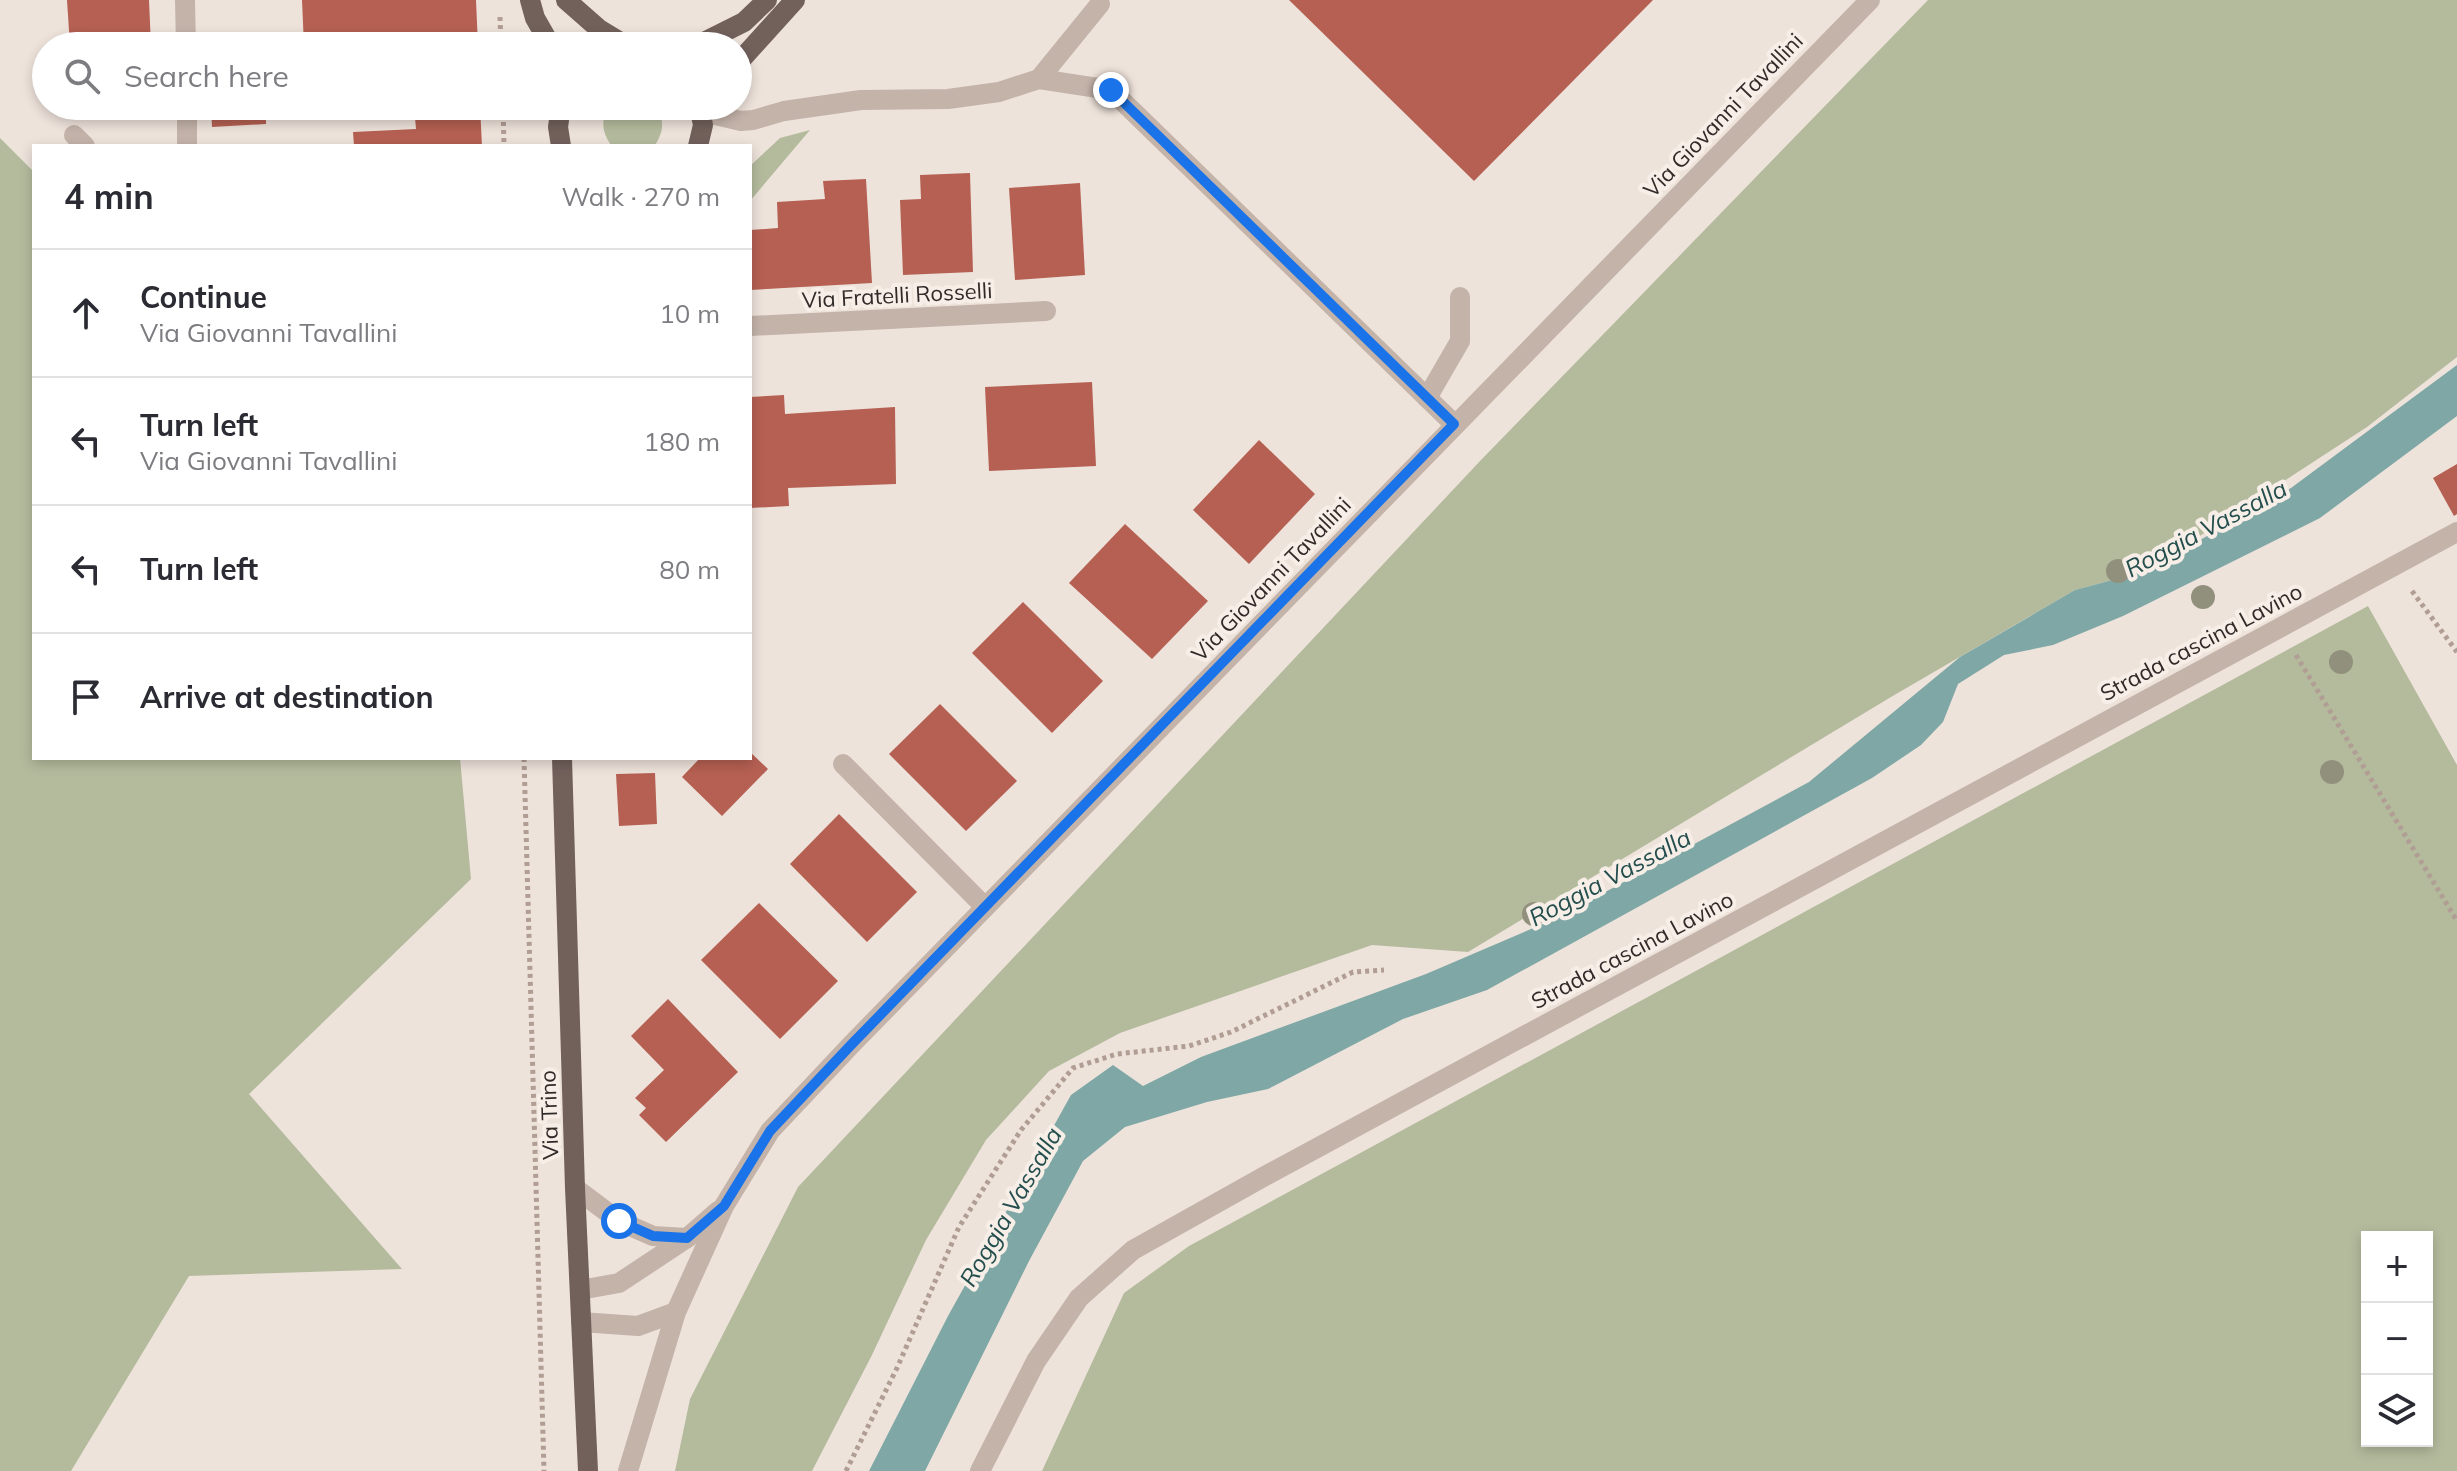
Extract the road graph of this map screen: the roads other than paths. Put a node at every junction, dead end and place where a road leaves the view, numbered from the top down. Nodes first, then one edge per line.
1 (185, 0) edge
2 (530, 0) edge
3 (566, 0) edge
4 (767, 0) edge
5 (795, 0) edge
6 (1870, 0) edge
7 (1100, 4) dead end
8 (186, 32) edge
9 (543, 32) edge
10 (604, 32) edge
11 (724, 32) edge
12 (752, 48) edge
13 (1039, 79) junction
14 (187, 120) edge
15 (559, 120) edge
16 (702, 120) edge
17 (738, 120) edge
18 (187, 144) edge
19 (561, 144) edge
20 (698, 144) edge
21 (1460, 297) dead end
22 (1046, 311) dead end
23 (752, 326) edge
24 (1427, 398) junction
25 (1454, 424) junction
26 (2457, 532) edge
27 (562, 760) edge
28 (843, 764) dead end
29 (985, 907) junction
30 (575, 1188) junction
31 (724, 1206) junction
32 (687, 1238) junction
33 (580, 1290) junction
34 (676, 1312) junction
35 (581, 1322) junction
36 (588, 1471) edge
37 (628, 1471) edge
38 (980, 1471) edge

1 - 8 street
2 - 9 main road
3 - 10 main road
4 - 11 main road
5 - 12 main road
6 - 25 street, Via Giovanni Tavallini
7 - 13 street
13 - 17 street
13 - 24 street
14 - 18 street
15 - 19 main road
16 - 20 main road
21 - 24 street
22 - 23 street, Via Fratelli Rosselli
24 - 25 street
25 - 29 street, Via Giovanni Tavallini
26 - 38 street, Strada cascina Lavino
27 - 30 main road, Via Trino
28 - 29 street
29 - 31 street, Via Giovanni Tavallini
30 - 32 street
30 - 33 main road, Via Trino
31 - 32 street, Via Giovanni Tavallini
31 - 34 street, Via Giovanni Tavallini
32 - 33 street, Via Giovanni Tavallini
33 - 35 main road, Via Trino
34 - 35 street
34 - 37 street, Via Giovanni Tavallini
35 - 36 main road, Via Trino

